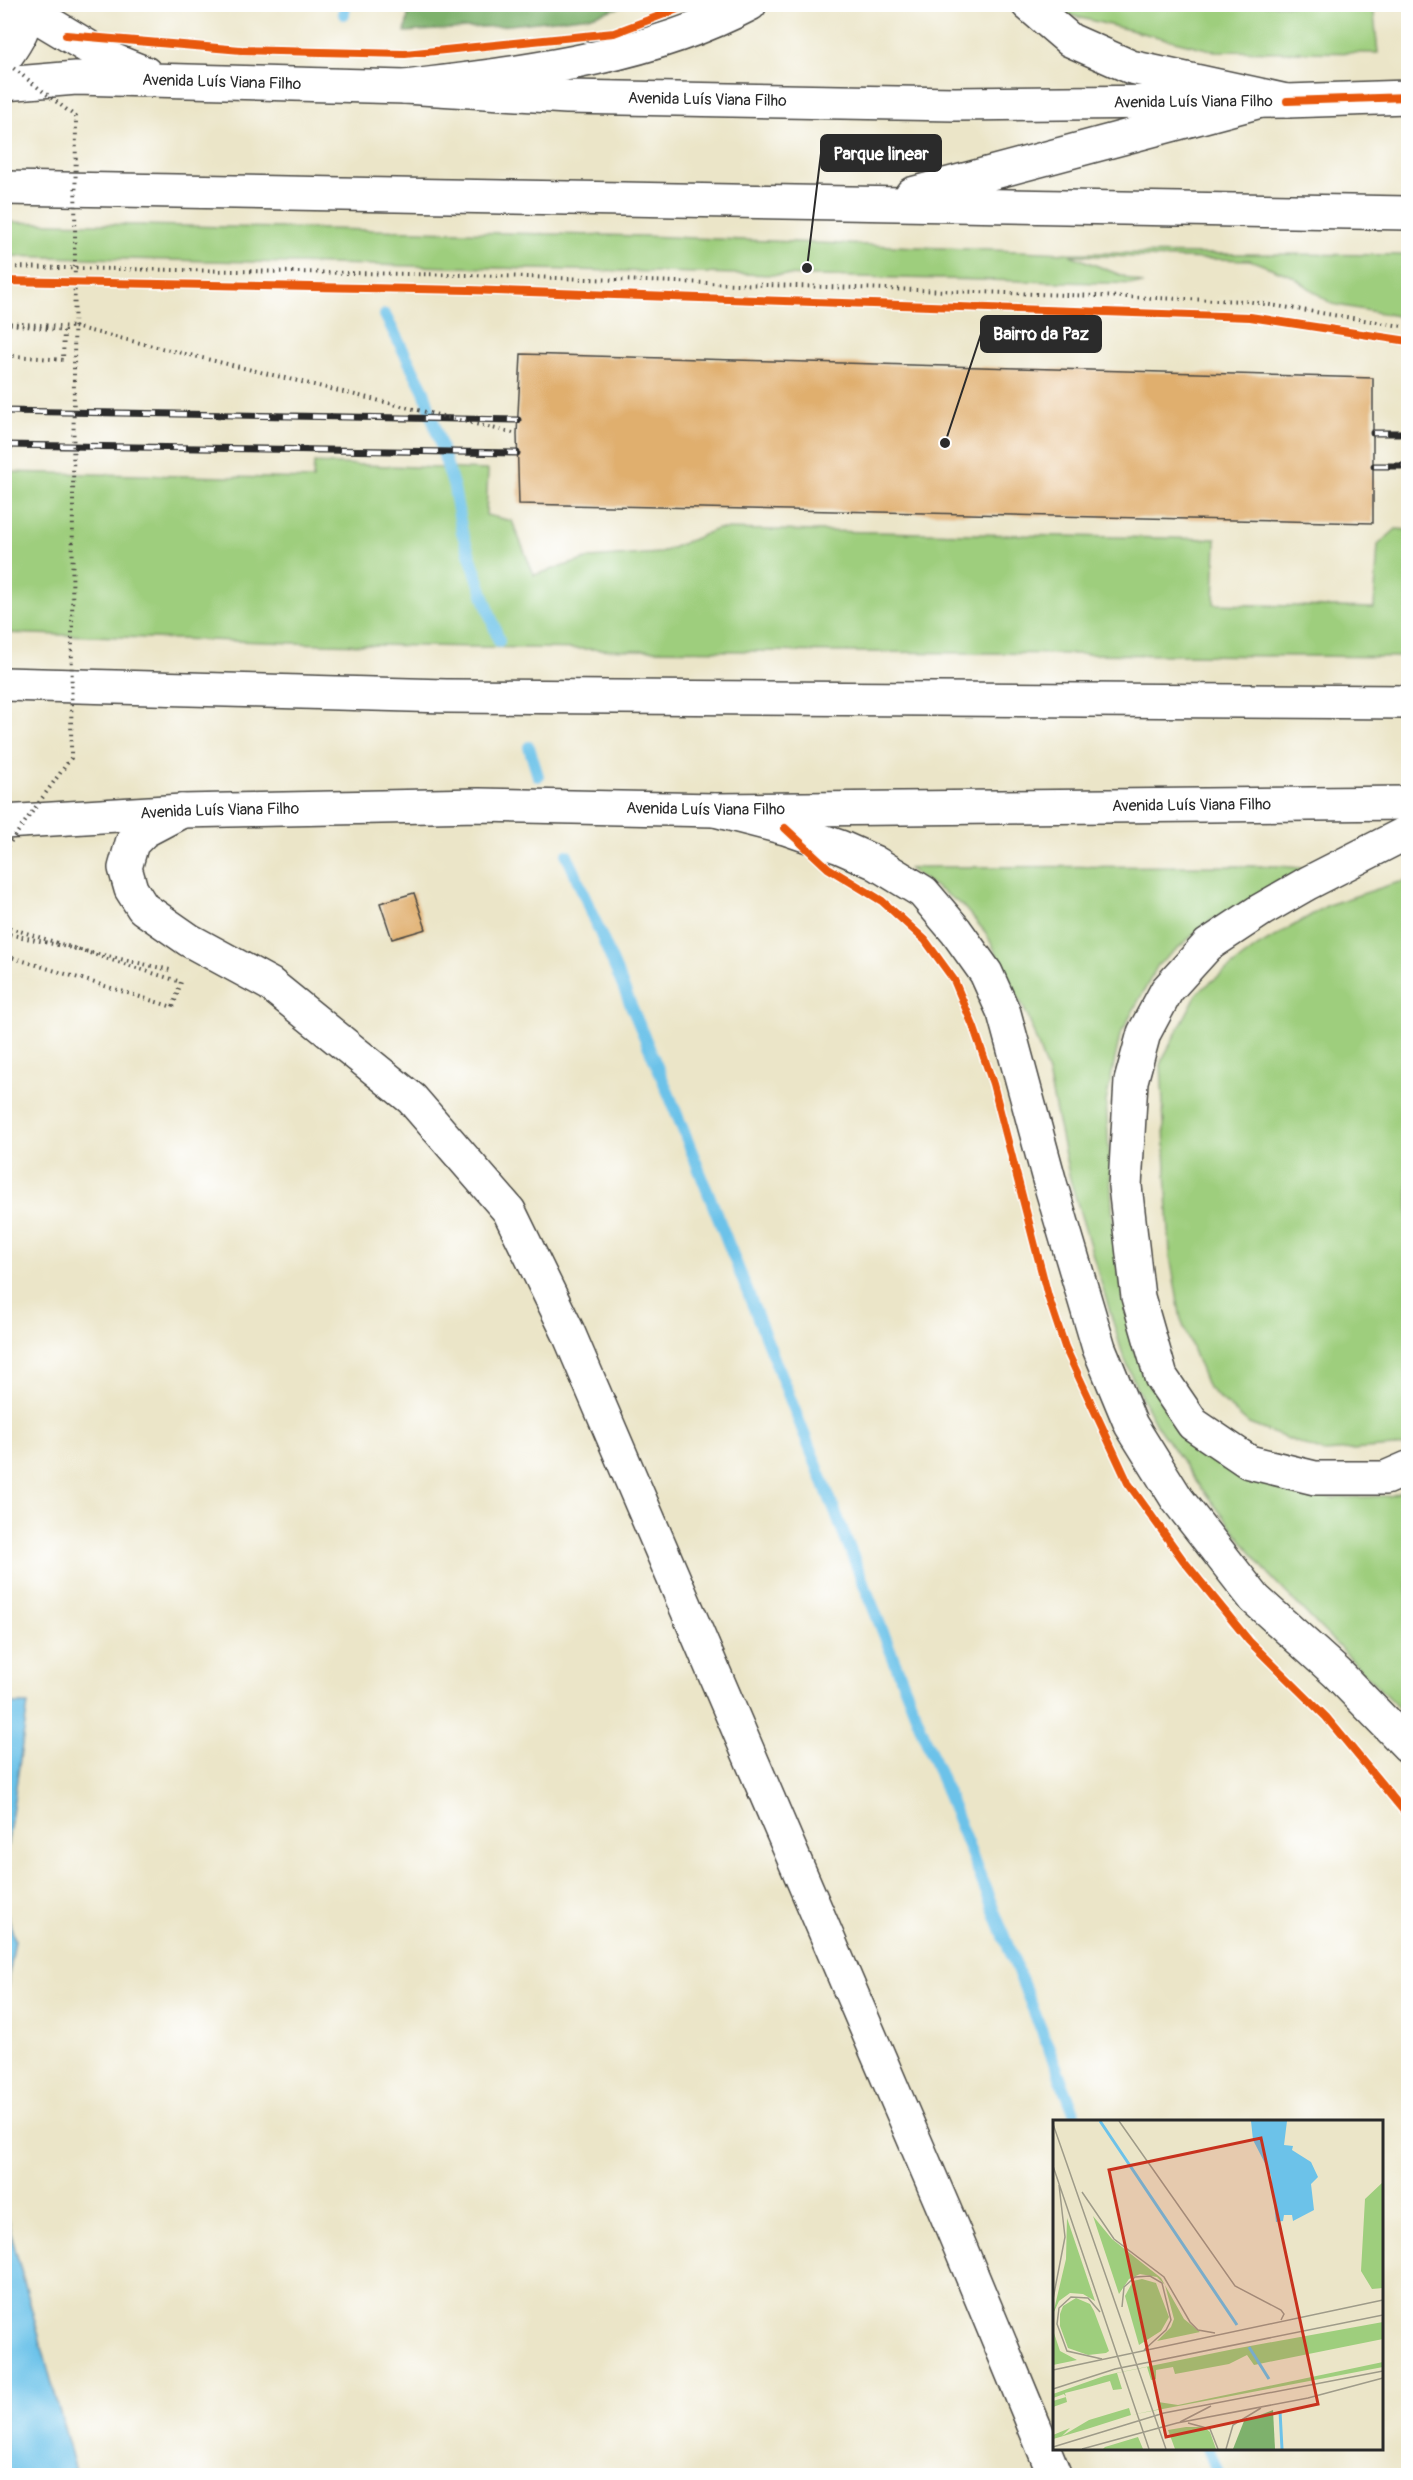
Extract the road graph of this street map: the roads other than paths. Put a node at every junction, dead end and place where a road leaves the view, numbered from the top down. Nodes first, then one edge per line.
1 (750, 4) edge
2 (1028, 4) edge
3 (24, 7) edge
4 (4, 60) edge
5 (165, 81) junction
6 (4, 84) edge
7 (405, 87) junction
8 (1408, 97) edge
9 (1275, 100) junction
10 (4, 188) edge
11 (875, 204) junction
12 (1408, 213) edge
13 (4, 684) edge
14 (1408, 702) edge
15 (1408, 803) edge
16 (706, 810) junction
17 (182, 811) junction
18 (4, 822) edge
19 (1408, 832) edge
20 (1408, 1468) edge
21 (1408, 1746) edge
22 (1054, 2475) edge

1 - 7 main road
2 - 9 main road
3 - 4 main road
3 - 5 main road
5 - 6 main road, Avenida Luís Viana Filho
5 - 7 main road, Avenida Luís Viana Filho
7 - 9 main road, Avenida Luís Viana Filho
8 - 9 main road, Avenida Luís Viana Filho
9 - 11 main road
10 - 11 main road
11 - 12 main road
13 - 14 main road
15 - 16 main road, Avenida Luís Viana Filho
16 - 17 main road, Avenida Luís Viana Filho
16 - 21 main road
17 - 18 main road, Avenida Luís Viana Filho
17 - 22 main road
19 - 20 main road

